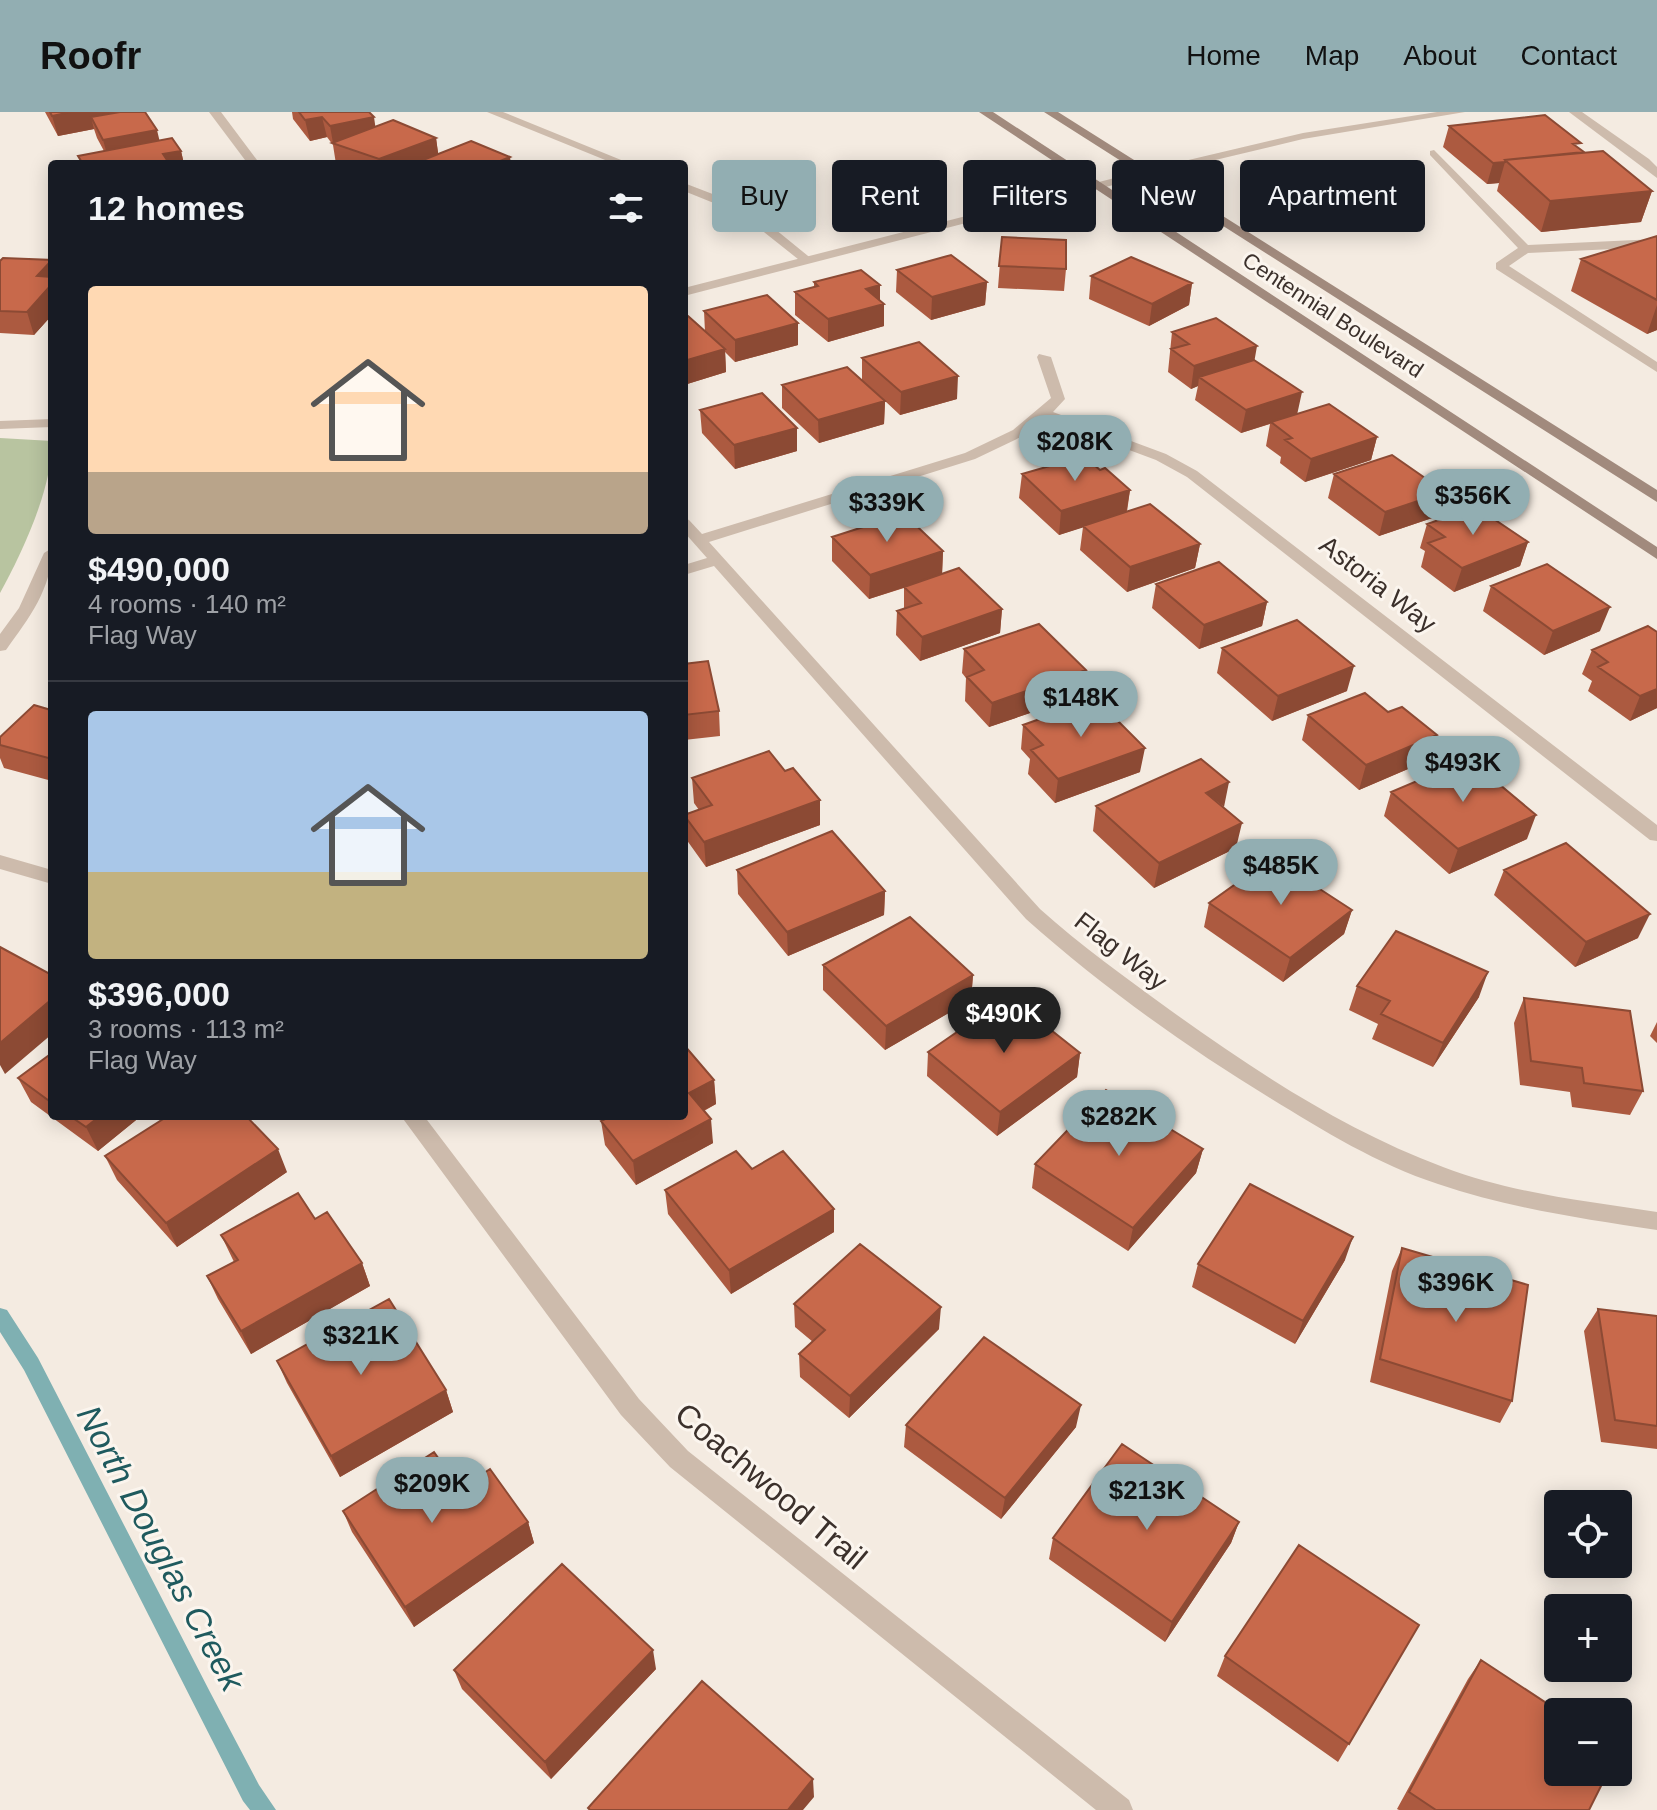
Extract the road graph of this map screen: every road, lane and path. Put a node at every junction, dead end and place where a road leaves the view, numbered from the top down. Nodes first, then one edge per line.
1 (215, 112) edge
2 (493, 112) edge
3 (985, 112) edge
4 (1050, 112) edge
5 (1459, 112) edge
6 (1575, 112) edge
7 (1434, 153) dead end
8 (251, 160) edge
9 (615, 160) edge
10 (1126, 160) edge
11 (1201, 160) edge
12 (1657, 174) edge
13 (1112, 182) edge
14 (1098, 186) junction
15 (688, 189) edge
16 (1224, 222) edge
17 (1657, 243) edge
18 (1525, 249) junction
19 (807, 260) junction
20 (688, 291) edge
21 (1044, 357) dead end
22 (1657, 368) edge
23 (1045, 414) junction
24 (48, 423) edge
25 (0, 425) edge
26 (1657, 497) edge
27 (688, 528) edge
28 (699, 540) junction
29 (1657, 554) edge
30 (716, 560) junction
31 (48, 562) edge
32 (688, 569) edge
33 (0, 646) edge
34 (1657, 835) edge
35 (0, 862) edge
36 (48, 876) edge
37 (415, 1120) edge
38 (1657, 1221) edge
39 (1119, 1810) edge

1 - 8 street
2 - 9 street
3 - 14 main road, Centennial Boulevard
4 - 10 main road, Centennial Boulevard
5 - 11 street
6 - 12 street
7 - 18 street
13 - 14 street
14 - 19 street
14 - 29 main road, Centennial Boulevard
15 - 19 street
16 - 26 main road, Centennial Boulevard
17 - 18 street
18 - 22 street
19 - 20 street
21 - 23 street
23 - 28 street
23 - 34 street, Astoria Way
24 - 25 street
27 - 28 street, Flag Way
28 - 30 street, Flag Way
30 - 32 street
30 - 38 street, Flag Way
31 - 33 street
35 - 36 street
37 - 39 street, Coachwood Trail

